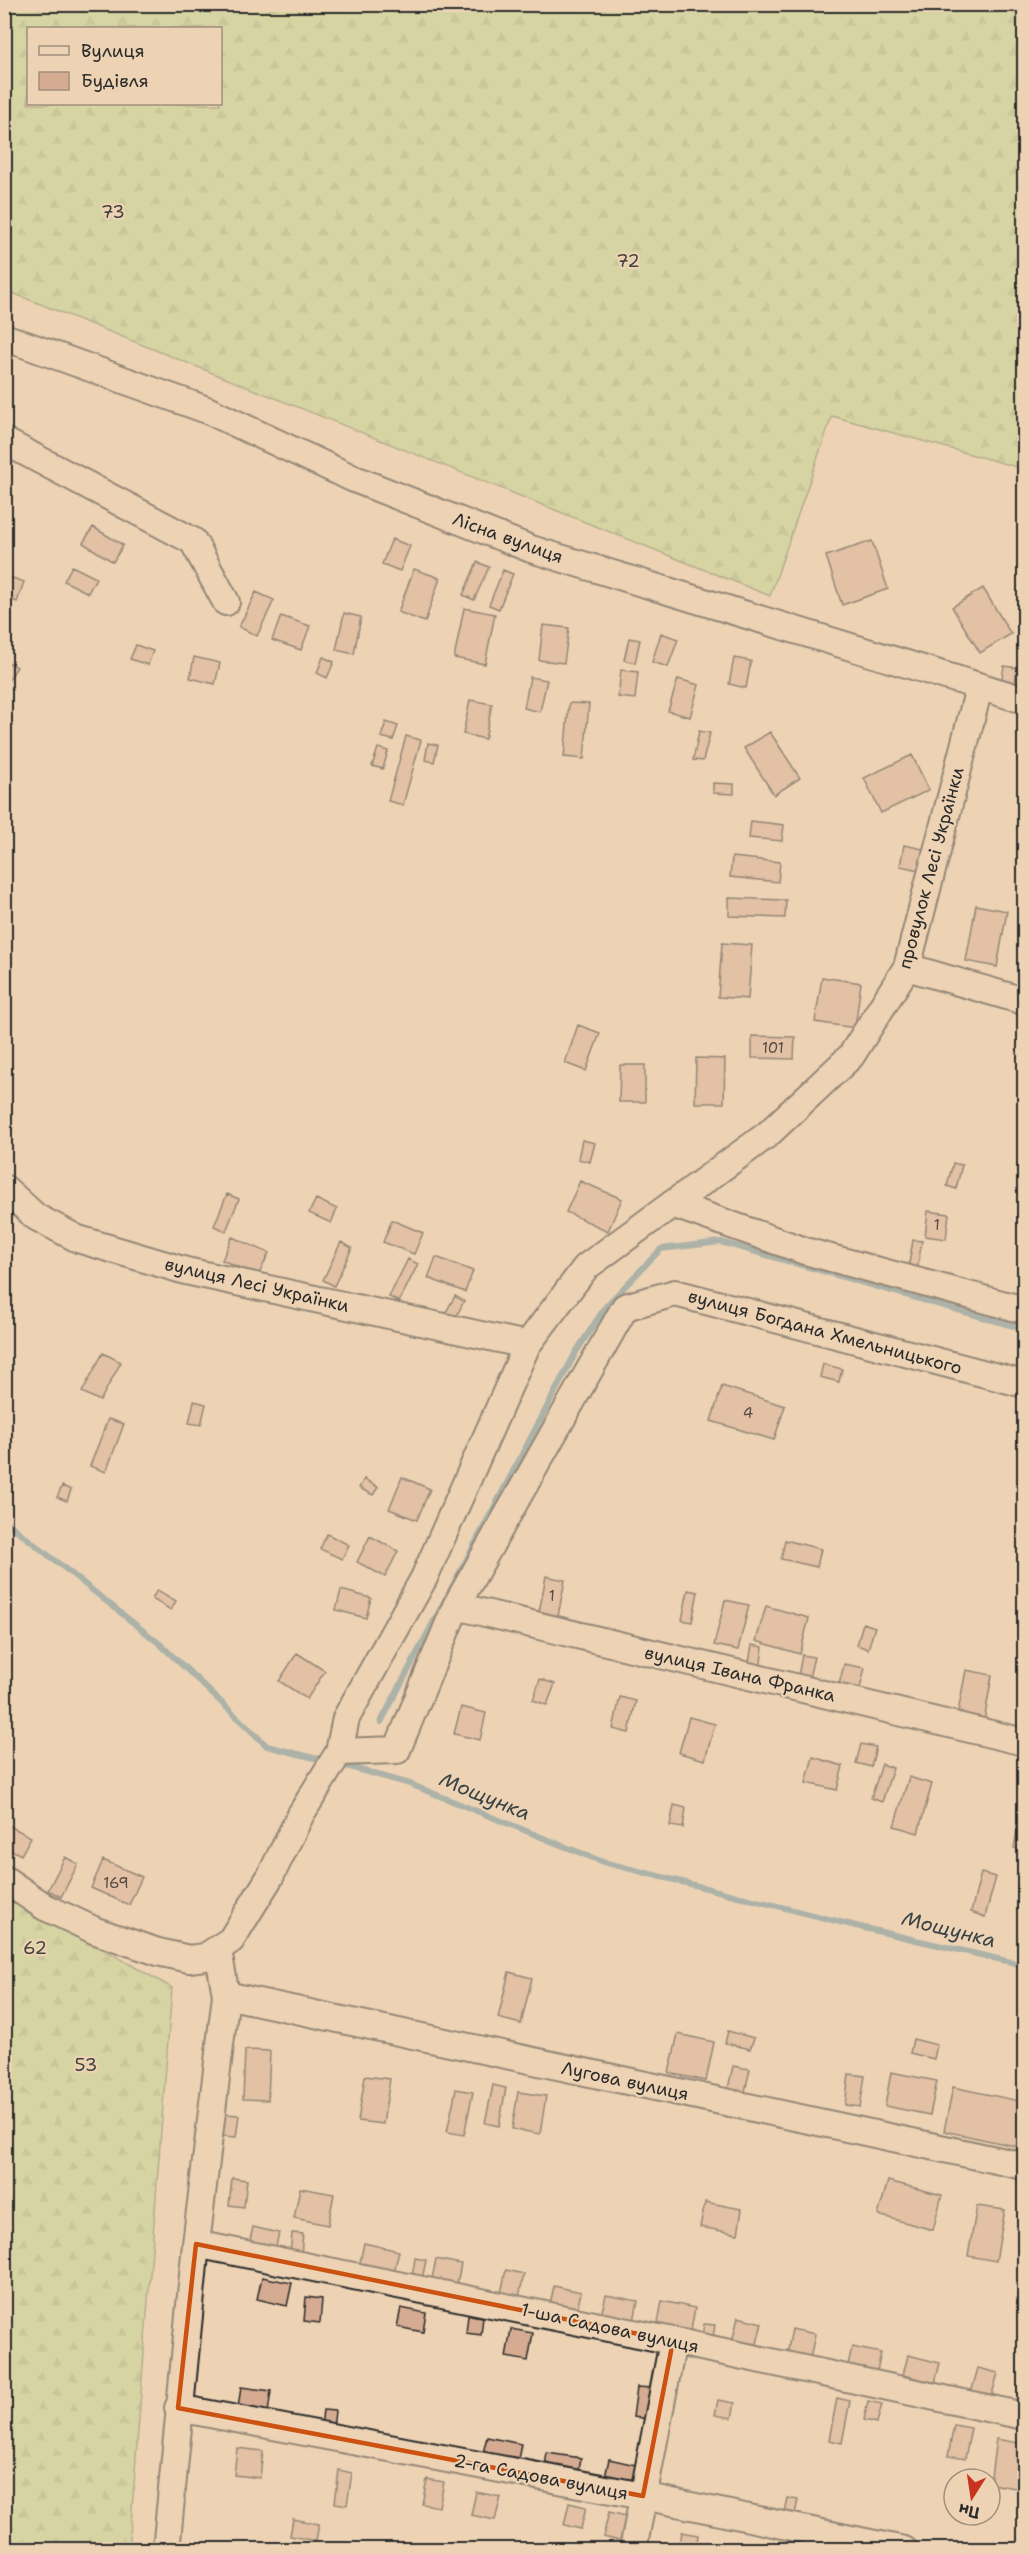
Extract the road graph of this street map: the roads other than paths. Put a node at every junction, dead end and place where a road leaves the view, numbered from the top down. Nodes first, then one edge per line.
1 (4, 337) edge
2 (4, 441) edge
3 (226, 602) dead end
4 (979, 688) junction
5 (1024, 700) edge
6 (907, 968) junction
7 (1024, 1001) edge
8 (4, 1188) edge
9 (672, 1204) junction
10 (1024, 1310) edge
11 (526, 1345) junction
12 (1024, 1384) edge
13 (456, 1606) junction
14 (1024, 1742) edge
15 (339, 1752) junction
16 (4, 1879) edge
17 (218, 1950) junction
18 (226, 1995) junction
19 (1024, 2166) edge
20 (195, 2244) junction
21 (673, 2341) junction
22 (178, 2408) junction
23 (1024, 2416) edge
24 (643, 2496) junction
25 (166, 2550) edge
26 (633, 2550) edge
27 (904, 2550) edge

1 - 4 street, Лісна вулиця
2 - 3 street
4 - 5 street, Лісна вулиця
4 - 6 street, провулок Лесі Українки
6 - 7 street
6 - 9 street, провулок Лесі Українки
8 - 11 street, вулиця Лесі Українки
9 - 10 street
9 - 11 street
11 - 15 street
12 - 13 street, вулиця Богдана Хмельницького
13 - 14 street, вулиця Івана Франка
13 - 15 street
15 - 17 street
16 - 17 street
17 - 18 street
18 - 19 street, Лугова вулиця
18 - 20 street
20 - 21 street, 1-ша Садова вулиця
20 - 22 street
21 - 23 street, 1-ша Садова вулиця
21 - 24 street
22 - 24 street, 2-га Садова вулиця
22 - 25 street
24 - 26 street
24 - 27 street, 2-га Садова вулиця

